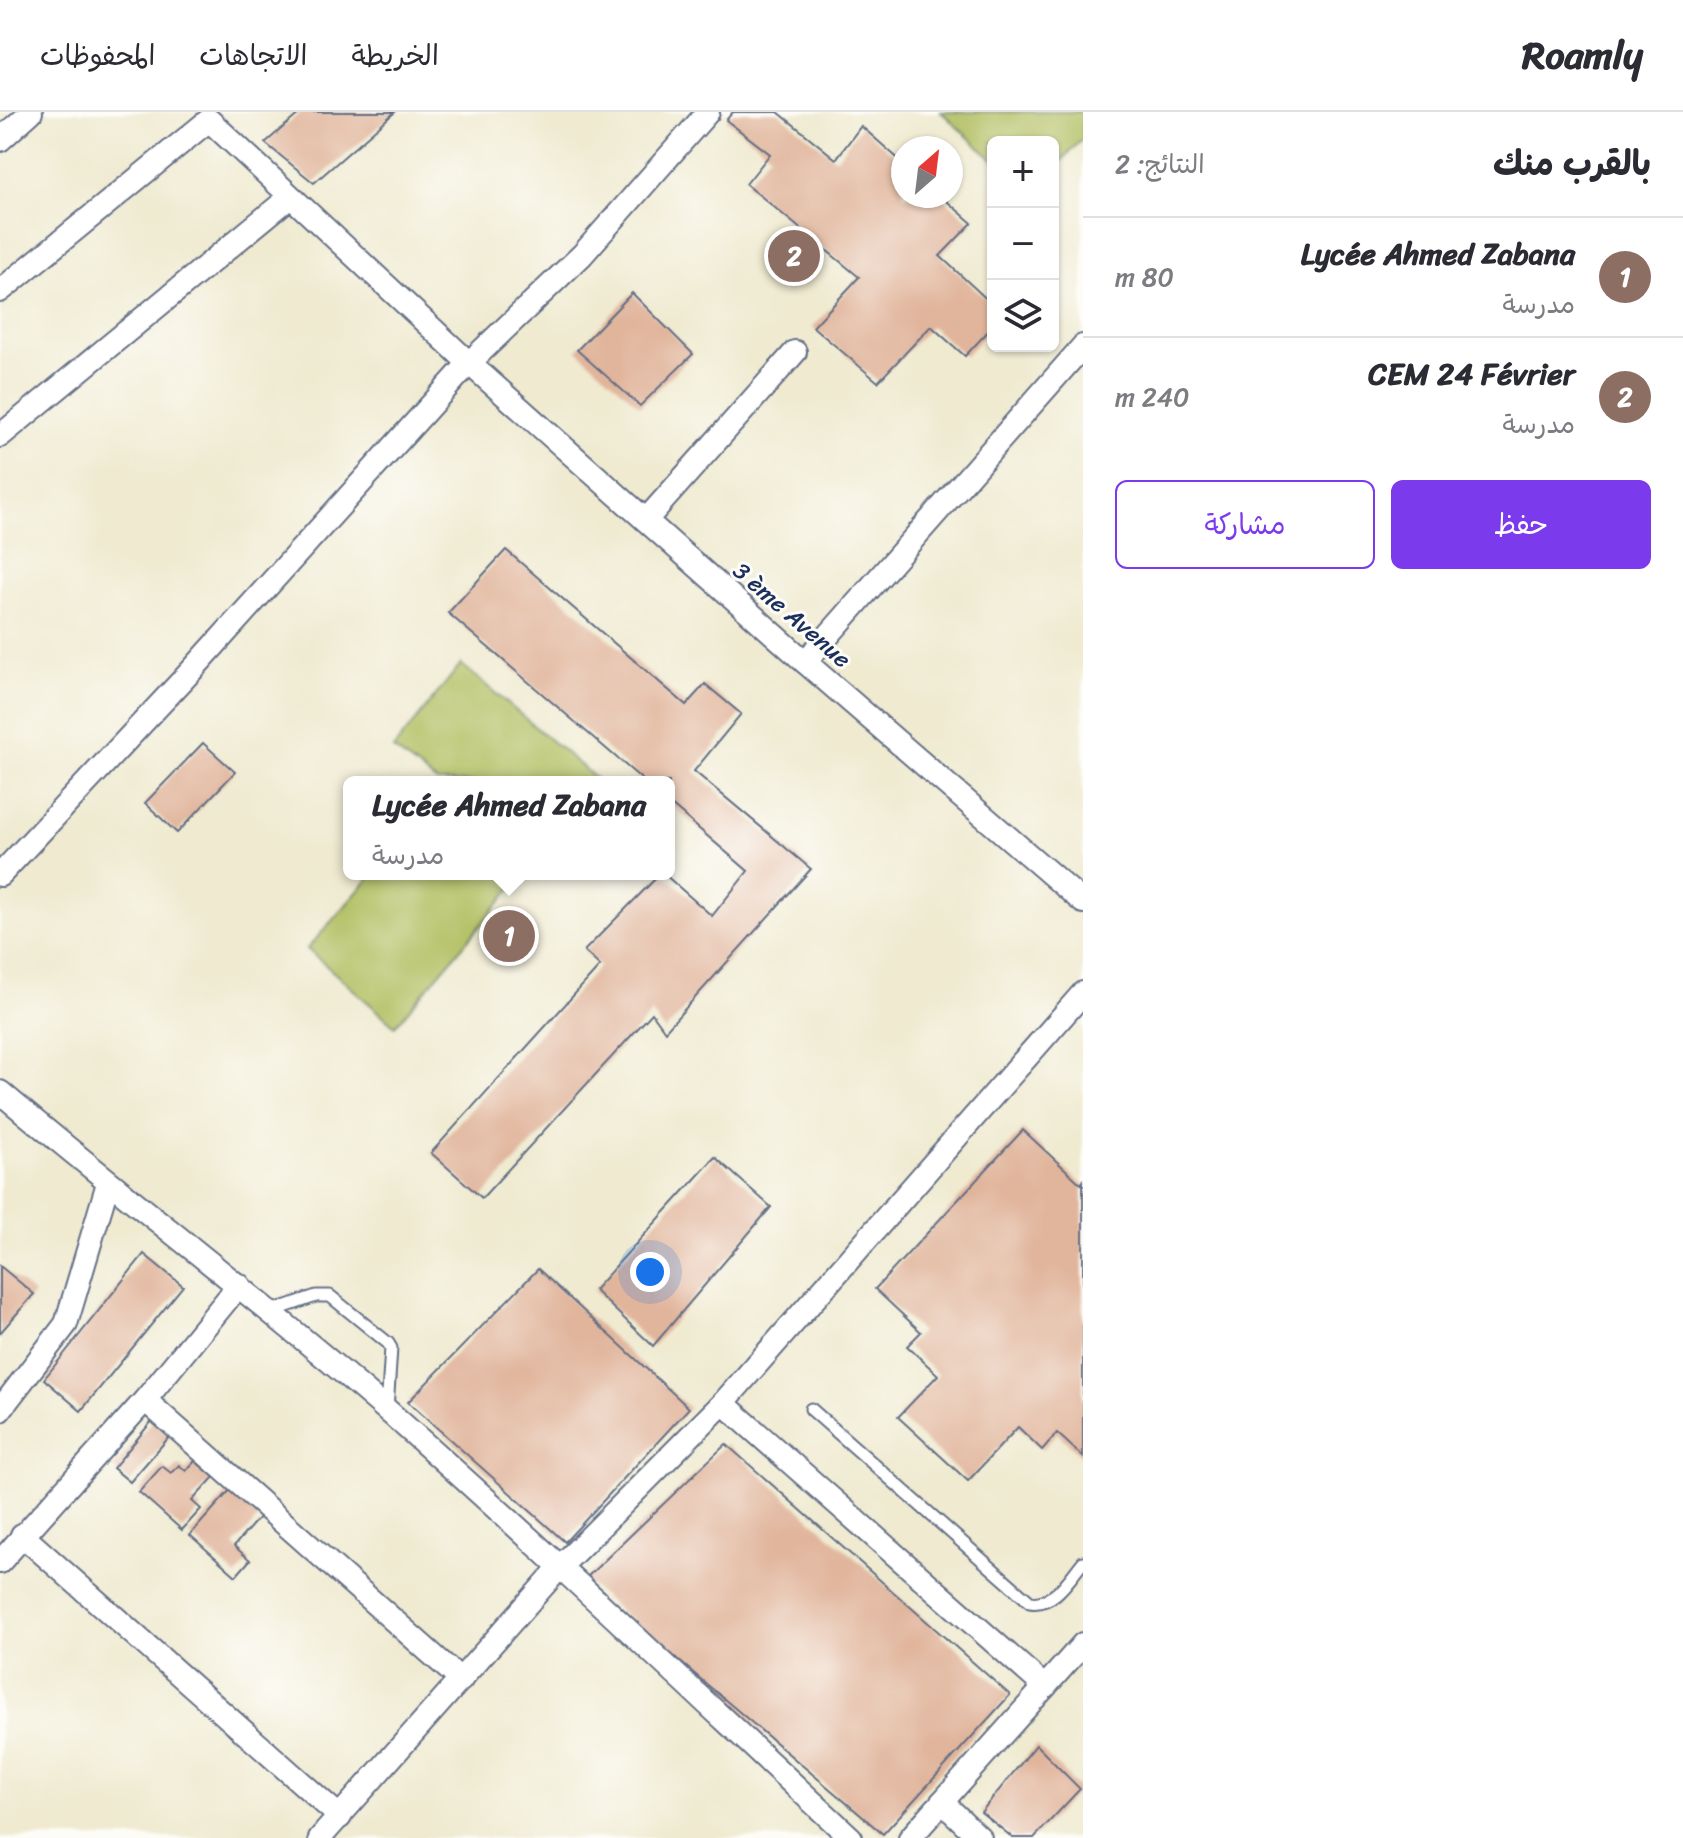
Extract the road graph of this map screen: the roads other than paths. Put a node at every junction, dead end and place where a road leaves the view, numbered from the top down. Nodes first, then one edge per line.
1 (31, 112) edge
2 (708, 112) edge
3 (0, 140) edge
4 (290, 197) junction
5 (0, 291) edge
6 (1083, 346) edge
7 (795, 352) dead end
8 (469, 363) junction
9 (0, 436) edge
10 (646, 520) junction
11 (805, 662) junction
12 (0, 875) edge
13 (1083, 902) edge
14 (1083, 993) edge
15 (0, 1092) edge
16 (108, 1183) junction
17 (239, 1285) junction
18 (269, 1312) junction
19 (145, 1400) junction
20 (723, 1403) junction
21 (811, 1409) dead end
22 (0, 1410) edge
23 (387, 1410) junction
24 (22, 1535) junction
25 (0, 1562) edge
26 (1083, 1562) edge
27 (560, 1567) junction
28 (1083, 1644) edge
29 (461, 1680) junction
30 (1045, 1687) junction
31 (942, 1802) junction
32 (340, 1817) junction
33 (320, 1838) edge
34 (851, 1838) edge
35 (910, 1838) edge
36 (980, 1838) edge

1 - 3 street
2 - 8 street
4 - 5 street, 3 ème Avenue
4 - 8 street, 3 ème Avenue
4 - 9 street
6 - 11 street
7 - 10 street
8 - 10 street, 3 ème Avenue
8 - 12 street
10 - 11 street, 3 ème Avenue
11 - 13 street, 3 ème Avenue
14 - 20 street
15 - 16 street
16 - 17 street
16 - 22 street
17 - 18 street
17 - 19 street
18 - 23 street
18 - 23 lane
19 - 24 street
19 - 29 street
20 - 27 street
20 - 30 street
21 - 26 lane
23 - 27 street
24 - 25 street
24 - 32 street
27 - 29 street
27 - 34 street
28 - 30 street
29 - 32 street
30 - 31 street
31 - 35 street
31 - 36 street
32 - 33 street

